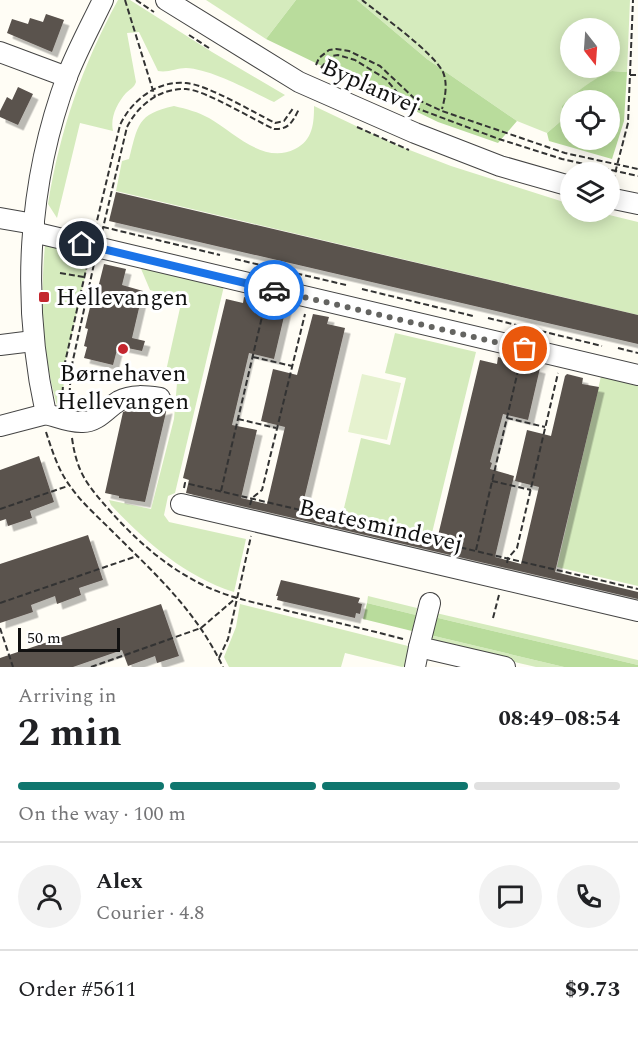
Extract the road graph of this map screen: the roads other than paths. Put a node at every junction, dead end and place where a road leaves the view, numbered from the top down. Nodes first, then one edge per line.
1 (103, 0) edge
2 (166, 0) edge
3 (0, 52) edge
4 (67, 77) junction
5 (560, 183) edge
6 (620, 197) edge
7 (638, 204) edge
8 (0, 219) edge
9 (33, 228) junction
10 (33, 341) junction
11 (0, 345) edge
12 (638, 375) edge
13 (160, 398) dead end
14 (60, 418) junction
15 (0, 426) edge
16 (181, 504) road end
17 (430, 603) dead end
18 (638, 611) edge
19 (419, 647) junction
20 (415, 667) edge
21 (505, 667) edge

1 - 4 street
2 - 5 street, Byplanvej
3 - 4 street
4 - 9 street
6 - 7 street
8 - 9 street
9 - 10 street
9 - 12 street
10 - 11 street
10 - 14 street
13 - 14 street
14 - 15 street
16 - 18 street, Beatesmindevej
17 - 19 street
19 - 20 street
19 - 21 street

